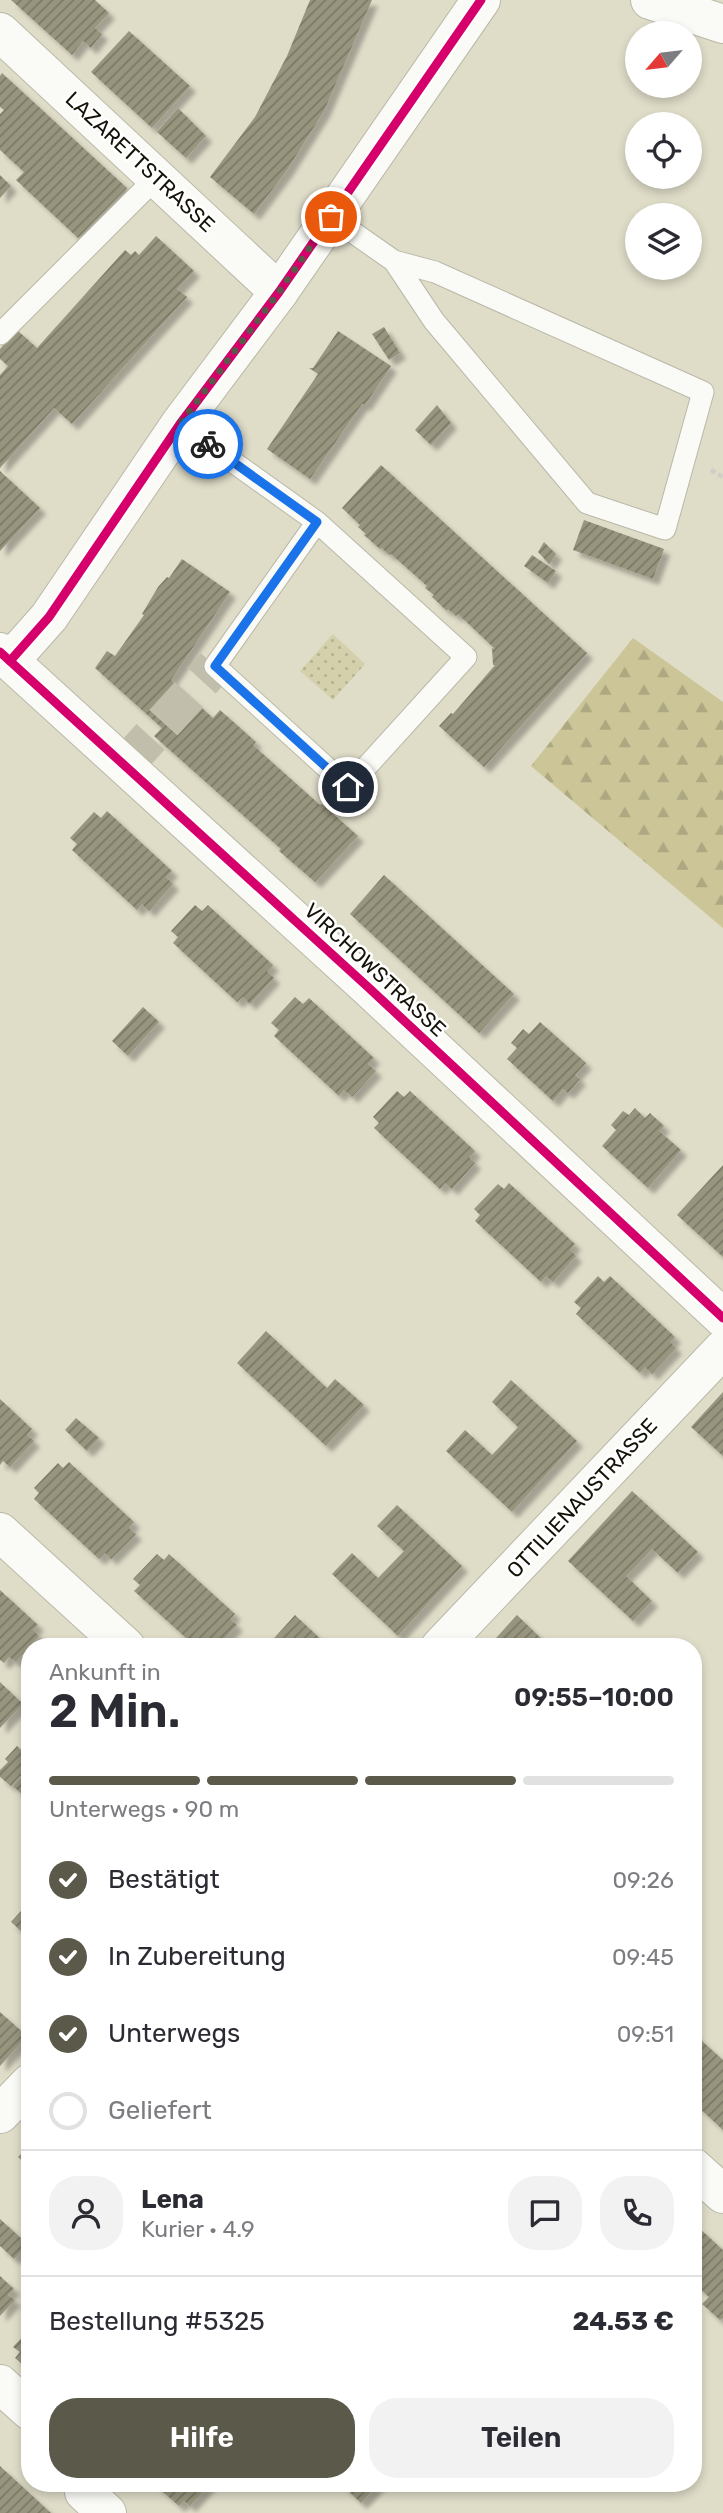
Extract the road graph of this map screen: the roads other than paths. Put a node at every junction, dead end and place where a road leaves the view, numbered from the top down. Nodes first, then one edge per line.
1 (481, 0) edge
2 (650, 0) edge
3 (723, 24) edge
4 (0, 33) edge
5 (157, 177) junction
6 (331, 217) junction
7 (394, 261) junction
8 (279, 292) junction
9 (0, 334) edge
10 (180, 424) junction
11 (317, 522) junction
12 (5, 656) edge
13 (723, 1318) edge
14 (723, 1349) edge
15 (0, 1532) edge
16 (116, 1638) edge
17 (449, 1638) edge
18 (21, 2092) edge
19 (0, 2114) edge
20 (702, 2175) edge
21 (723, 2194) edge
22 (0, 2384) edge
23 (21, 2403) edge
24 (84, 2492) edge
25 (107, 2513) edge

1 - 6 street
2 - 3 street
4 - 5 street, LAZARETTSTRASSE
5 - 8 street, LAZARETTSTRASSE
5 - 9 lane
6 - 7 lane
6 - 8 street
7 - 7 lane
8 - 10 street
10 - 11 lane
10 - 12 street
11 - 11 lane
12 - 13 street, VIRCHOWSTRASSE
14 - 17 street, OTTILIENAUSTRASSE
15 - 16 street
18 - 19 street
20 - 21 street
22 - 23 street
24 - 25 street

